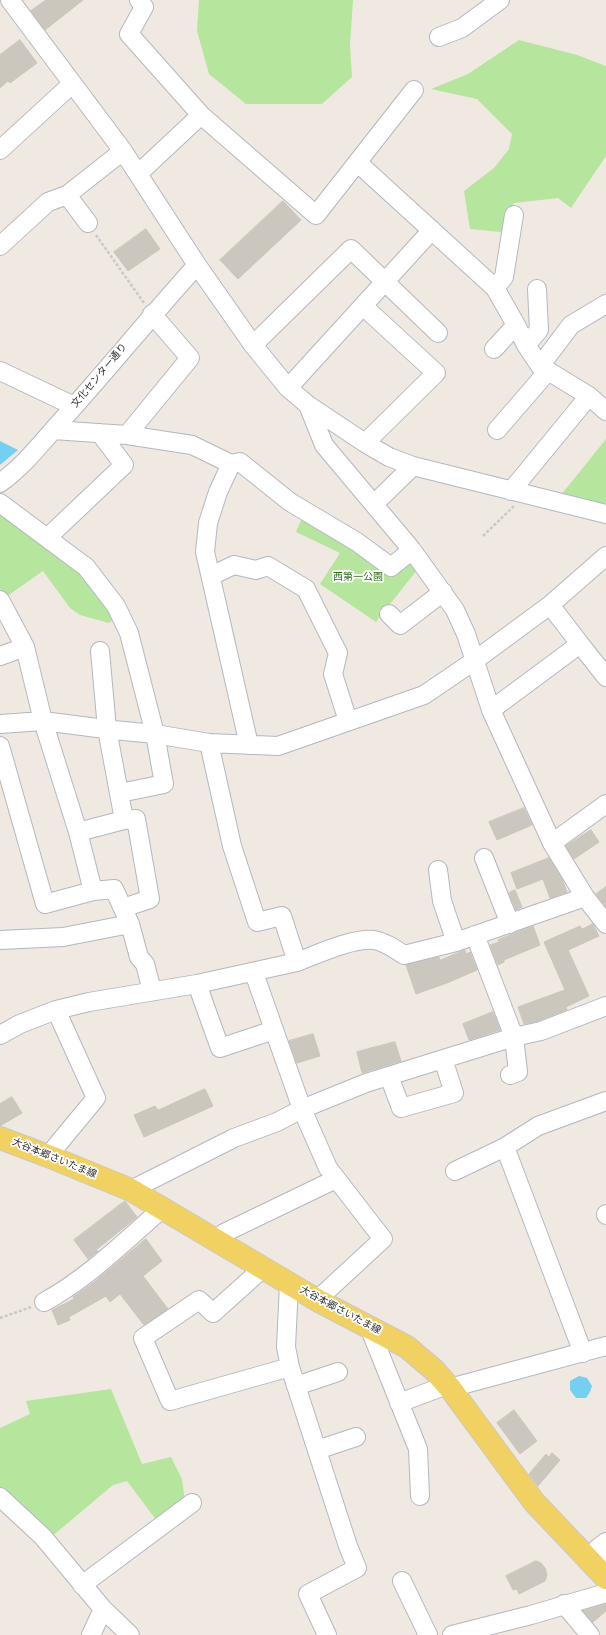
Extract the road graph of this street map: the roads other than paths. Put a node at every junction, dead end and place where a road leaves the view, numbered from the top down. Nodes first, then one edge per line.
1 (10, 0) edge
2 (139, 0) edge
3 (500, 0) edge
4 (439, 37) dead end
5 (72, 84) junction
6 (414, 90) dead end
7 (201, 115) junction
8 (0, 150) edge
9 (123, 151) junction
10 (358, 163) junction
11 (139, 173) junction
12 (67, 195) junction
13 (514, 215) dead end
14 (88, 223) road end
15 (432, 230) junction
16 (0, 246) edge
17 (197, 265) junction
18 (386, 282) junction
19 (495, 288) junction
20 (537, 289) dead end
21 (606, 304) edge
22 (363, 306) junction
23 (152, 314) junction
24 (516, 325) junction
25 (438, 333) dead end
26 (253, 345) junction
27 (526, 345) junction
28 (494, 349) dead end
29 (544, 368) junction
30 (0, 371) edge
31 (288, 388) junction
32 (589, 396) junction
33 (308, 405) junction
34 (74, 406) junction
35 (606, 411) edge
36 (53, 430) junction
37 (497, 430) dead end
38 (100, 433) junction
39 (127, 435) junction
40 (365, 443) junction
41 (231, 464) junction
42 (413, 466) junction
43 (0, 483) edge
44 (519, 493) junction
45 (0, 503) edge
46 (374, 504) junction
47 (606, 514) edge
48 (46, 538) junction
49 (412, 550) junction
50 (606, 556) edge
51 (211, 576) junction
52 (443, 592) junction
53 (0, 600) edge
54 (550, 605) junction
55 (389, 614) dead end
56 (580, 644) junction
57 (24, 647) junction
58 (100, 651) dead end
59 (0, 656) edge
60 (474, 661) junction
61 (606, 677) edge
62 (491, 710) junction
63 (43, 721) junction
64 (348, 722) junction
65 (0, 724) edge
66 (106, 729) junction
67 (155, 734) junction
68 (209, 743) junction
69 (249, 745) junction
70 (0, 746) edge
71 (120, 793) junction
72 (606, 804) edge
73 (124, 820) junction
74 (78, 832) junction
75 (552, 843) junction
76 (484, 858) dead end
77 (438, 870) dead end
78 (93, 891) junction
79 (585, 897) junction
80 (123, 908) junction
81 (130, 924) junction
82 (510, 924) junction
83 (606, 924) edge
84 (475, 935) junction
85 (0, 940) edge
86 (456, 942) junction
87 (297, 962) junction
88 (254, 973) junction
89 (197, 984) junction
90 (152, 991) junction
91 (606, 1006) edge
92 (56, 1010) junction
93 (274, 1030) junction
94 (0, 1035) edge
95 (514, 1037) junction
96 (443, 1059) junction
97 (510, 1075) dead end
98 (389, 1076) junction
99 (606, 1101) edge
100 (302, 1109) junction
101 (0, 1138) edge
102 (504, 1147) junction
103 (48, 1156) junction
104 (455, 1171) dead end
105 (336, 1179) junction
106 (131, 1190) junction
107 (163, 1208) junction
108 (217, 1241) junction
109 (262, 1269) junction
110 (289, 1284) junction
111 (317, 1300) junction
112 (44, 1302) road end
113 (369, 1327) junction
114 (606, 1346) edge
115 (583, 1353) junction
116 (290, 1367) junction
117 (338, 1372) dead end
118 (296, 1386) junction
119 (448, 1386) junction
120 (399, 1403) junction
121 (356, 1437) dead end
122 (317, 1450) junction
123 (420, 1496) dead end
124 (0, 1497) edge
125 (192, 1503) dead end
126 (606, 1542) edge
127 (601, 1573) edge
128 (402, 1580) dead end
129 (82, 1585) junction
130 (606, 1593) edge
131 (564, 1604) junction
132 (103, 1609) junction
133 (91, 1635) edge
134 (130, 1635) edge
135 (327, 1635) edge
136 (428, 1635) edge
137 (452, 1635) edge
138 (590, 1635) edge

1 - 5 street
2 - 7 street
3 - 4 street
5 - 8 street
5 - 9 street
6 - 10 street
7 - 10 street
7 - 11 street
9 - 11 street
9 - 12 street
10 - 15 street
11 - 17 street
12 - 14 street
12 - 16 street
13 - 19 street
15 - 18 street
15 - 19 street
17 - 23 street, 文化センター通り
17 - 26 street
18 - 22 street
18 - 25 street
18 - 26 street
19 - 24 street
20 - 27 street
21 - 29 street
22 - 31 street
22 - 40 street
23 - 34 street, 文化センター通り
23 - 39 street
24 - 27 street
24 - 28 street
26 - 31 street
27 - 29 street
29 - 32 street
29 - 37 street
30 - 34 street
31 - 33 street
32 - 35 street
32 - 44 street
33 - 40 street
33 - 46 street
34 - 36 street, 文化センター通り
36 - 38 street
36 - 43 street, 文化センター通り
38 - 39 street
38 - 48 street
39 - 41 street
40 - 42 street
41 - 49 street
41 - 51 street
42 - 44 street
42 - 46 street
44 - 47 street
45 - 48 street
46 - 49 street
48 - 67 street
49 - 52 street
50 - 54 street
51 - 64 street
51 - 69 street
52 - 55 street
52 - 60 street
53 - 57 street
54 - 56 street
54 - 60 street
56 - 61 street
56 - 62 street
57 - 59 street
57 - 63 street
58 - 66 street
60 - 62 street
60 - 64 street
62 - 75 street
63 - 65 street
63 - 66 street
63 - 74 street
64 - 69 street
66 - 67 street
66 - 71 street
67 - 68 street
67 - 71 street
68 - 69 street
68 - 87 street
70 - 78 street
71 - 73 street
72 - 75 street
73 - 74 street
73 - 80 street
74 - 78 street
75 - 79 street
76 - 82 street
77 - 86 street
78 - 80 street
79 - 82 street
79 - 83 street
80 - 81 street
81 - 85 street
81 - 90 street
82 - 84 street
84 - 86 street
84 - 95 street
86 - 87 street
87 - 88 street
88 - 89 street
88 - 93 street
89 - 90 street
89 - 93 street
90 - 92 street
91 - 95 street
92 - 94 street
92 - 103 street
93 - 100 street
95 - 96 street
95 - 97 street
96 - 98 street
96 - 98 street
98 - 100 street
99 - 102 street
100 - 105 street
100 - 106 street
101 - 103 main road, 大谷本郷さいたま線
102 - 104 street
102 - 115 street
103 - 106 main road, 大谷本郷さいたま線
105 - 108 street
105 - 111 street
106 - 107 main road, 大谷本郷さいたま線
107 - 108 main road, 大谷本郷さいたま線
107 - 112 street
108 - 109 main road, 大谷本郷さいたま線
109 - 110 main road, 大谷本郷さいたま線
109 - 116 street
110 - 111 main road, 大谷本郷さいたま線
110 - 116 street
111 - 113 main road, 大谷本郷さいたま線
113 - 119 main road, 大谷本郷さいたま線
113 - 120 street
114 - 115 street
115 - 119 street
116 - 118 street
117 - 118 street
118 - 122 street
119 - 120 street
119 - 127 main road, 大谷本郷さいたま線
120 - 123 street
121 - 122 street
122 - 135 street
124 - 129 street
125 - 129 street
126 - 127 street
128 - 136 street
129 - 132 street
130 - 131 street
131 - 137 street
131 - 138 street
132 - 133 street
132 - 134 street

